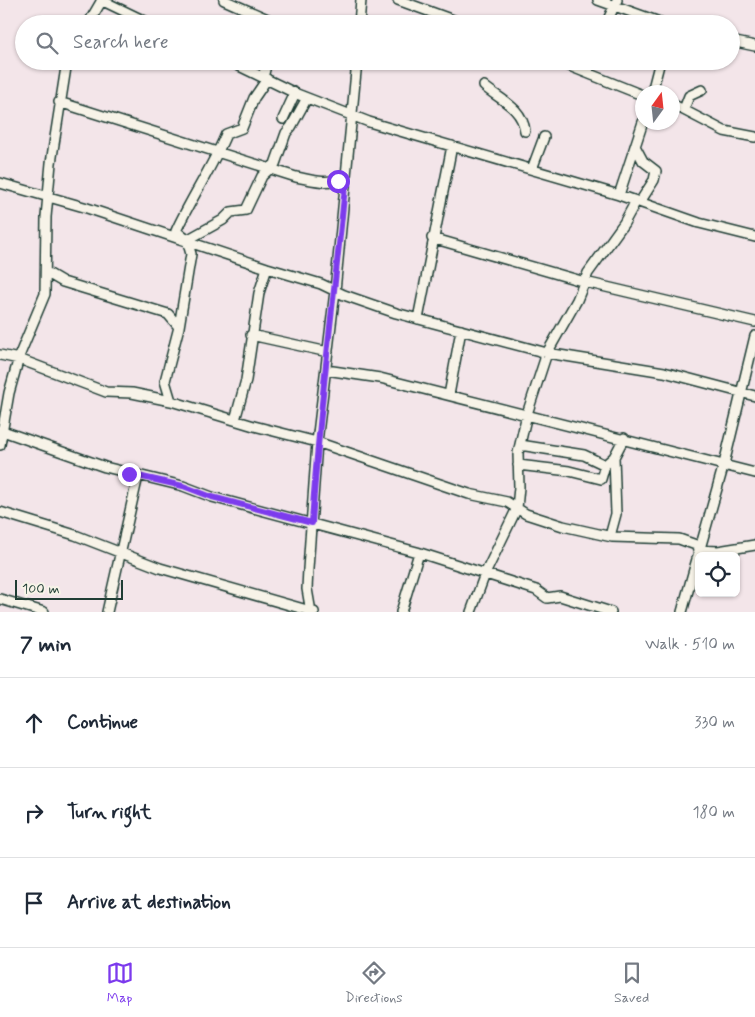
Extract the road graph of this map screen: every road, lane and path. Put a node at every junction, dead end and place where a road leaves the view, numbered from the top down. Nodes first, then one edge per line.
1 (102, 0) edge
2 (224, 0) edge
3 (361, 0) edge
4 (398, 0) edge
5 (598, 0) edge
6 (615, 3) edge
7 (93, 15) edge
8 (133, 15) edge
9 (258, 15) edge
10 (360, 15) edge
11 (439, 15) edge
12 (610, 15) edge
13 (644, 15) edge
14 (740, 43) edge
15 (755, 46) edge
16 (65, 70) edge
17 (248, 70) edge
18 (266, 70) edge
19 (355, 70) edge
20 (578, 70) edge
21 (589, 70) edge
22 (658, 70) edge
23 (587, 74) junction
24 (265, 78) junction
25 (654, 85) edge
26 (484, 86) dead end
27 (702, 90) dead end
28 (635, 92) edge
29 (295, 93) junction
30 (307, 98) junction
31 (59, 102) junction
32 (680, 107) edge
33 (684, 109) junction
34 (351, 115) junction
35 (283, 119) dead end
36 (640, 130) edge
37 (525, 131) dead end
38 (544, 137) dead end
39 (755, 137) edge
40 (452, 146) junction
41 (635, 146) junction
42 (219, 153) junction
43 (269, 170) junction
44 (532, 170) junction
45 (346, 176) junction
46 (0, 183) edge
47 (619, 195) junction
48 (48, 197) junction
49 (638, 201) junction
50 (755, 236) edge
51 (432, 238) junction
52 (187, 240) junction
53 (267, 268) junction
54 (46, 272) junction
55 (585, 282) junction
56 (335, 291) junction
57 (418, 318) junction
58 (755, 322) edge
59 (179, 327) junction
60 (461, 330) junction
61 (251, 335) junction
62 (755, 336) edge
63 (328, 352) junction
64 (547, 353) junction
65 (0, 355) edge
66 (19, 359) junction
67 (326, 370) junction
68 (742, 392) junction
69 (449, 395) junction
70 (755, 396) edge
71 (171, 401) junction
72 (527, 414) junction
73 (235, 420) junction
74 (0, 430) edge
75 (624, 438) junction
76 (317, 442) junction
77 (520, 445) junction
78 (0, 446) edge
79 (614, 457) junction
80 (724, 464) junction
81 (518, 465) junction
82 (605, 466) junction
83 (755, 473) edge
84 (138, 476) junction
85 (516, 508) junction
86 (0, 512) edge
87 (312, 523) junction
88 (610, 536) junction
89 (755, 545) edge
90 (698, 550) junction
91 (122, 553) junction
92 (419, 553) junction
93 (485, 574) junction
94 (0, 599) edge
95 (312, 611) edge
96 (44, 612) edge
97 (107, 612) edge
98 (401, 612) edge
99 (471, 612) edge
100 (612, 612) edge
101 (682, 612) edge

1 - 7 street
1 - 8 street
2 - 9 street
3 - 10 street
4 - 11 street
5 - 6 street
6 - 12 street
6 - 13 street
14 - 15 street
16 - 31 street
17 - 24 street
18 - 24 street
19 - 34 street
20 - 23 street
21 - 23 street
22 - 25 street
23 - 28 street
24 - 29 street
24 - 42 street
26 - 37 street
27 - 33 street
29 - 30 street
29 - 35 street
30 - 34 street
30 - 43 street
31 - 42 street
31 - 48 street
32 - 33 street
33 - 39 street
34 - 40 street
34 - 45 street
36 - 41 street
38 - 44 street
40 - 44 street
40 - 51 street
41 - 47 street
41 - 49 street
42 - 43 street
42 - 52 street
43 - 45 street
43 - 52 street
44 - 47 street
45 - 56 street
46 - 48 street
47 - 49 street
48 - 52 street
48 - 54 street
49 - 50 street
49 - 55 street
51 - 55 street
51 - 57 street
52 - 53 street
52 - 59 street
53 - 56 street
53 - 61 street
54 - 59 street
54 - 66 street
55 - 58 street
55 - 64 street
56 - 57 street
56 - 63 street
57 - 60 street
59 - 71 street
60 - 64 street
60 - 69 street
61 - 63 street
61 - 73 street
62 - 68 street
63 - 67 street
64 - 68 street
64 - 72 street
65 - 66 street
66 - 71 street
66 - 74 street
67 - 69 street
67 - 76 street
68 - 70 street
68 - 80 street
69 - 72 street
71 - 73 street
72 - 75 street
72 - 77 street
73 - 76 street
74 - 78 street
74 - 84 street
75 - 79 street
75 - 80 street
76 - 85 street
76 - 87 street
77 - 81 street
77 - 82 street
79 - 82 street
79 - 88 street
80 - 83 street
80 - 90 street
81 - 82 street
81 - 85 street
84 - 87 street
84 - 91 street
85 - 88 street
85 - 93 street
86 - 91 street
87 - 92 street
87 - 95 street
88 - 90 street
89 - 90 street
90 - 101 street
91 - 95 street
91 - 97 street
92 - 93 street
92 - 98 street
93 - 99 street
93 - 100 street
94 - 96 street

